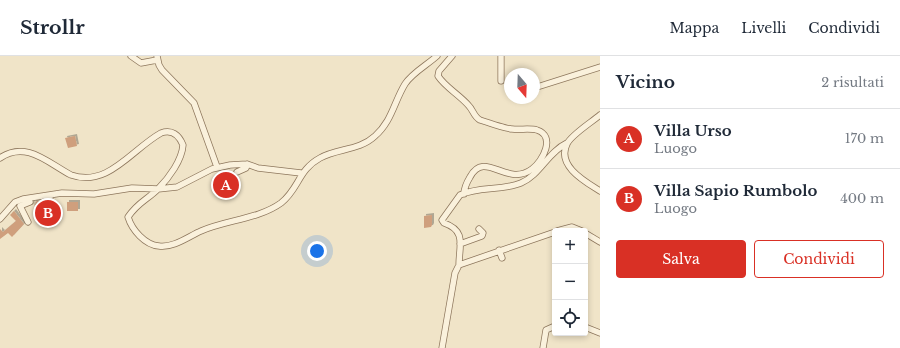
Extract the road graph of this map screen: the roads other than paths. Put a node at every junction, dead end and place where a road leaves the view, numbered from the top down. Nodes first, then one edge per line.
1 (131, 56) edge
2 (436, 56) edge
3 (452, 56) edge
4 (501, 56) edge
5 (157, 58) edge
6 (600, 67) edge
7 (501, 81) dead end
8 (540, 86) edge
9 (600, 115) edge
10 (567, 144) junction
11 (0, 158) edge
12 (247, 164) junction
13 (217, 167) junction
14 (237, 172) dead end
15 (301, 173) junction
16 (158, 189) junction
17 (600, 191) edge
18 (464, 194) junction
19 (30, 202) dead end
20 (0, 219) edge
21 (28, 222) dead end
22 (479, 229) dead end
23 (552, 232) edge
24 (588, 235) edge
25 (600, 242) edge
26 (460, 244) junction
27 (499, 250) junction
28 (502, 258) dead end
29 (459, 265) junction
30 (552, 327) edge
31 (588, 328) edge
32 (600, 333) edge
33 (442, 348) edge
34 (543, 348) edge

1 - 5 street
2 - 15 street
3 - 18 street
4 - 7 street
5 - 13 street
6 - 8 street
9 - 10 street
10 - 17 street
10 - 18 street
11 - 16 street
12 - 13 street
12 - 14 street
12 - 15 street
13 - 16 street
15 - 16 street
16 - 20 street
18 - 26 street
19 - 21 street
22 - 26 street
23 - 27 street
24 - 25 street
26 - 29 street
27 - 28 street
27 - 29 street
29 - 33 street
30 - 34 street
31 - 32 street

